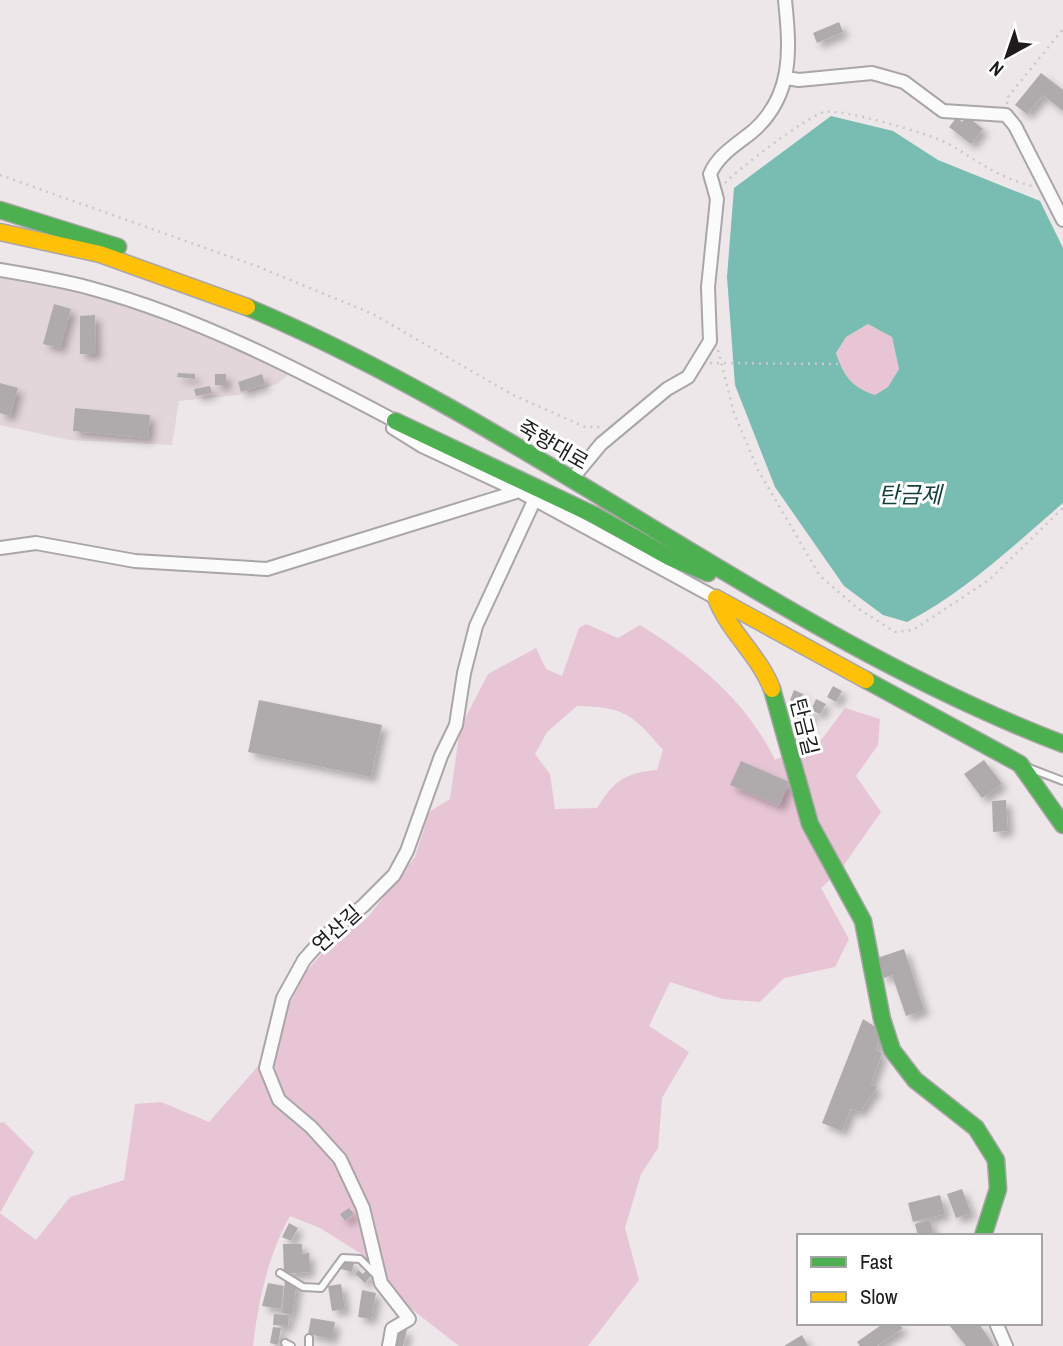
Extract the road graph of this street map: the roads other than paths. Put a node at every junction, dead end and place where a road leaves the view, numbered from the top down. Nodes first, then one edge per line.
1 (785, 0) edge
2 (786, 78) junction
3 (0, 210) edge
4 (1063, 220) edge
5 (0, 232) edge
6 (0, 270) edge
7 (167, 276) junction
8 (394, 421) junction
9 (572, 479) junction
10 (519, 491) junction
11 (536, 494) junction
12 (0, 548) edge
13 (764, 594) junction
14 (716, 598) junction
15 (1063, 744) edge
16 (1020, 764) junction
17 (1063, 781) edge
18 (1063, 825) edge
19 (984, 1234) edge
20 (280, 1273) dead end
21 (379, 1278) junction
22 (997, 1325) edge
23 (389, 1346) edge
24 (1006, 1346) edge

1 - 2 street
2 - 4 street
2 - 9 street
3 - 7 main road
5 - 7 main road, 죽향대로
6 - 8 street
7 - 9 main road, 죽향대로
8 - 10 street
8 - 11 main road
9 - 13 main road, 죽향대로
10 - 11 street
10 - 12 street
11 - 13 main road
11 - 14 street
11 - 21 street, 연산길
13 - 15 main road, 죽향대로
14 - 16 main road
14 - 19 main road, 탄금길
16 - 17 lane
16 - 18 main road
20 - 21 lane
21 - 23 street, 연산길
22 - 24 street

